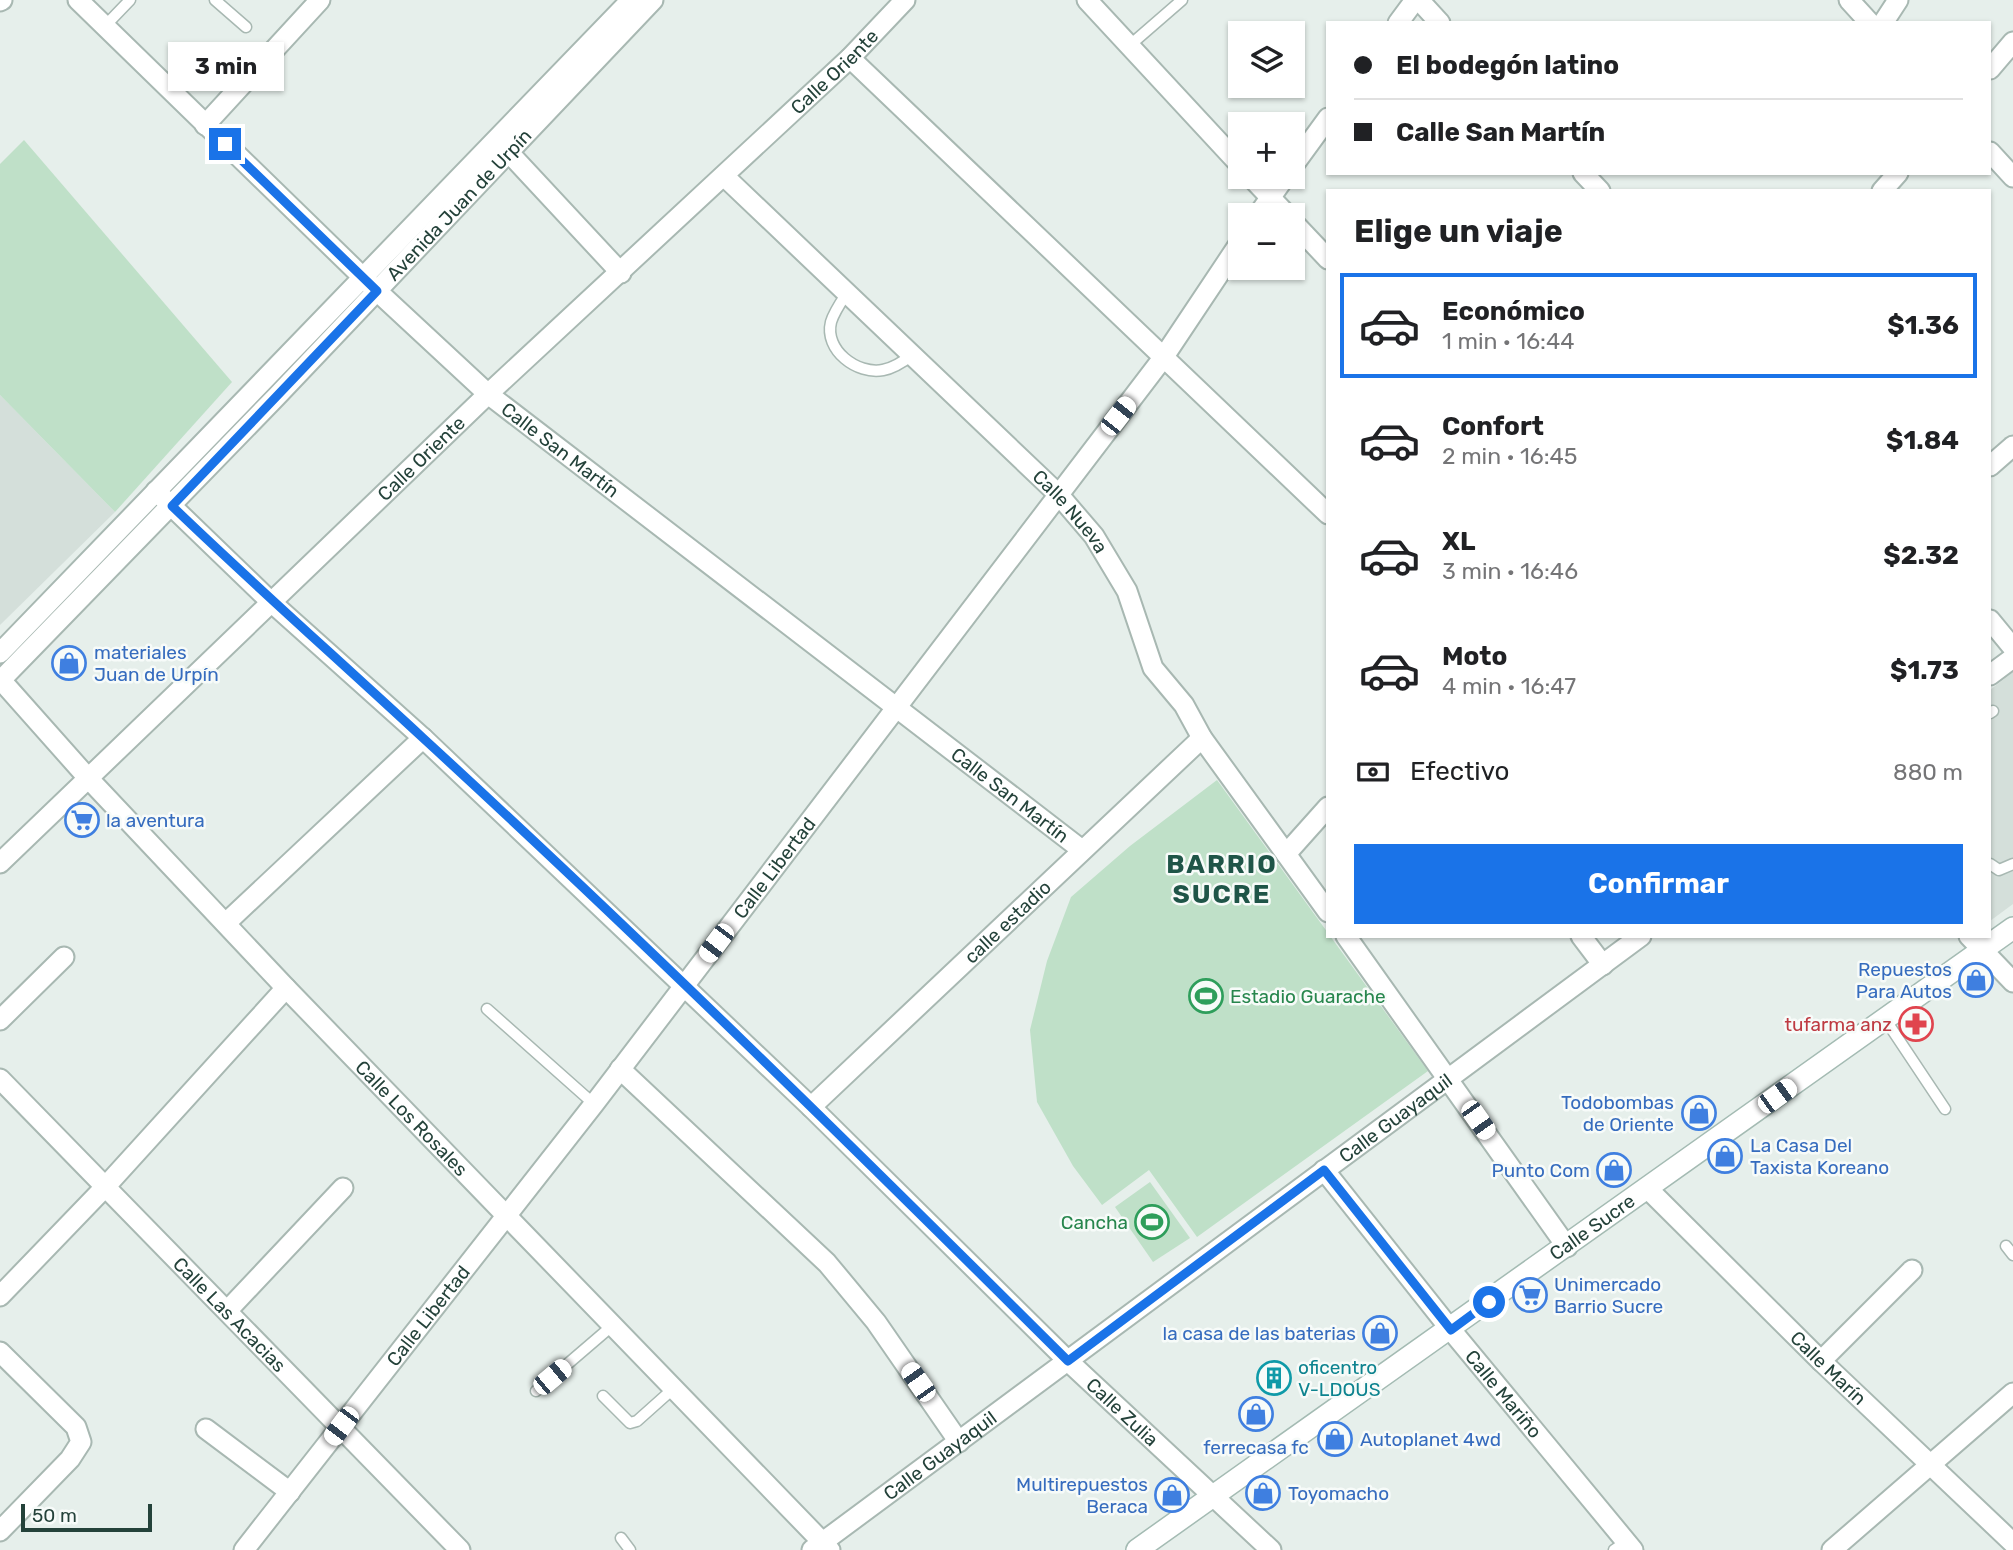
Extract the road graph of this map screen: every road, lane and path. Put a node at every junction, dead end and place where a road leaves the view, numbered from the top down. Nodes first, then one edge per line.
1 (78, 0) edge
2 (130, 0) edge
3 (215, 0) edge
4 (320, 0) edge
5 (631, 0) edge
6 (653, 0) edge
7 (905, 0) edge
8 (1087, 0) edge
9 (1182, 0) edge
10 (1417, 0) edge
11 (1849, 0) edge
12 (1898, 0) edge
13 (1400, 21) edge
14 (1438, 21) edge
15 (1868, 21) edge
16 (1884, 21) edge
17 (105, 26) junction
18 (246, 27) dead end
19 (2013, 27) edge
20 (2013, 42) edge
21 (1129, 46) junction
22 (1991, 53) edge
23 (850, 58) junction
24 (1991, 68) edge
25 (1326, 121) edge
26 (205, 125) junction
27 (502, 146) junction
28 (1305, 150) edge
29 (1228, 152) edge
30 (1991, 153) edge
31 (1585, 175) edge
32 (1882, 175) edge
33 (1896, 175) edge
34 (725, 177) junction
35 (2013, 177) edge
36 (1262, 189) edge
37 (1276, 189) edge
38 (1598, 189) edge
39 (1871, 189) edge
40 (1884, 189) edge
41 (1270, 197) junction
42 (1266, 203) edge
43 (1276, 203) edge
44 (1305, 235) edge
45 (1326, 257) edge
46 (1228, 260) edge
47 (621, 273) junction
48 (371, 284) junction
49 (847, 293) junction
50 (912, 355) junction
51 (1163, 358) junction
52 (488, 394) junction
53 (2013, 446) edge
54 (1991, 466) edge
55 (156, 491) junction
56 (1058, 494) junction
57 (172, 506) junction
58 (1326, 512) edge
59 (271, 601) junction
60 (1991, 621) edge
61 (2013, 648) edge
62 (0, 653) edge
63 (2013, 658) edge
64 (1991, 674) edge
65 (0, 680) edge
66 (895, 707) junction
67 (423, 738) junction
68 (1202, 738) junction
69 (88, 778) junction
70 (1326, 809) edge
71 (1082, 850) junction
72 (1286, 854) junction
73 (0, 863) edge
74 (2013, 864) edge
75 (1991, 865) edge
76 (1326, 909) edge
77 (227, 922) junction
78 (2013, 928) edge
79 (1991, 937) edge
80 (1347, 938) edge
81 (1583, 938) edge
82 (1638, 938) edge
83 (1976, 943) edge
84 (64, 957) dead end
85 (1603, 965) junction
86 (2013, 982) edge
87 (684, 986) junction
88 (286, 988) junction
89 (487, 1009) dead end
90 (1885, 1019) junction
91 (0, 1020) edge
92 (620, 1069) junction
93 (1448, 1078) junction
94 (0, 1079) edge
95 (594, 1104) junction
96 (811, 1107) junction
97 (1945, 1109) dead end
98 (1324, 1170) junction
99 (106, 1186) junction
100 (343, 1188) dead end
101 (1648, 1189) junction
102 (508, 1216) junction
103 (2006, 1246) dead end
104 (1567, 1247) junction
105 (2013, 1255) edge
106 (1913, 1270) dead end
107 (0, 1296) edge
108 (228, 1311) junction
109 (613, 1325) junction
110 (1451, 1330) junction
111 (0, 1352) edge
112 (1068, 1361) junction
113 (1821, 1361) junction
114 (674, 1388) junction
115 (536, 1391) dead end
116 (2013, 1393) edge
117 (603, 1396) dead end
118 (341, 1426) junction
119 (206, 1429) dead end
120 (959, 1442) junction
121 (1930, 1465) junction
122 (290, 1492) junction
123 (1214, 1496) junction
124 (0, 1531) edge
125 (621, 1538) dead end
126 (2013, 1543) edge
127 (821, 1547) edge
128 (1624, 1547) edge
129 (244, 1550) edge
130 (460, 1550) edge
131 (630, 1550) edge
132 (1137, 1550) edge
133 (1271, 1550) edge
134 (1832, 1550) edge

1 - 17 street, Calle San Martín
2 - 17 lane
3 - 18 lane
4 - 26 street
5 - 27 street, Avenida Juan de Urpín
6 - 27 street, Avenida Juan de Urpín
7 - 23 street, Calle Oriente
8 - 21 street
9 - 21 lane
10 - 13 street
10 - 14 street
11 - 15 street
12 - 16 street
17 - 26 street, Calle San Martín
19 - 22 street
20 - 24 street
21 - 29 street
23 - 34 street, Calle Oriente
23 - 51 street
25 - 28 street
26 - 48 street, Calle San Martín
27 - 47 street
27 - 48 street, Avenida Juan de Urpín
30 - 35 street
31 - 38 street
32 - 39 street
33 - 40 street
34 - 47 street, Calle Oriente
34 - 49 street, Calle Nueva
36 - 41 street
37 - 41 street
41 - 42 street
41 - 43 street
44 - 45 street
46 - 51 street, Calle Libertad
47 - 52 street, Calle Oriente
48 - 52 street, Calle San Martín
48 - 55 street, Avenida Juan de Urpín
48 - 57 street, Avenida Juan de Urpín
49 - 50 street, Calle Nueva
49 - 50 lane
50 - 56 street, Calle Nueva
51 - 56 street, Calle Libertad
51 - 58 street
52 - 59 street, Calle Oriente
52 - 66 street, Calle San Martín
53 - 54 street
55 - 57 street, Calle Zulia
55 - 62 street, Avenida Juan de Urpín
56 - 66 street, Calle Libertad
56 - 68 street, Calle Nueva
57 - 59 street, Calle Zulia
57 - 65 street, Avenida Juan de Urpín
59 - 67 street, Calle Zulia
59 - 69 street, Calle Oriente
60 - 61 street
63 - 64 street
65 - 69 street, Calle Los Rosales
66 - 71 street, Calle San Martín
66 - 87 street, Calle Libertad
67 - 77 street
67 - 87 street, Calle Zulia
68 - 71 street, calle estadio
68 - 72 street, Calle Nueva
69 - 73 street, Calle Oriente
69 - 77 street, Calle Los Rosales
70 - 72 street
71 - 96 street, calle estadio
72 - 76 street, Calle Nueva
74 - 75 lane
77 - 88 street, Calle Los Rosales
78 - 79 street, Calle Sucre
80 - 93 street
81 - 85 street
82 - 85 street, Calle Guayaquil
83 - 86 street
83 - 90 street, Calle Sucre
84 - 91 street
85 - 93 street, Calle Guayaquil
87 - 92 street, Calle Libertad
87 - 96 street, Calle Zulia
88 - 99 street
88 - 102 street, Calle Los Rosales
89 - 95 lane
90 - 97 lane
90 - 101 street, Calle Sucre
92 - 95 street, Calle Libertad
92 - 120 street
93 - 98 street, Calle Guayaquil
93 - 104 street
94 - 99 street, Calle Las Acacias
95 - 102 street, Calle Libertad
96 - 112 street, Calle Zulia
98 - 110 street, Calle Mariño
98 - 112 street, Calle Guayaquil
99 - 107 street
99 - 108 street, Calle Las Acacias
100 - 108 street
101 - 104 street, Calle Sucre
101 - 113 street, Calle Marín
102 - 109 street, Calle Los Rosales
102 - 118 street, Calle Libertad
103 - 105 lane
104 - 110 street, Calle Sucre
106 - 113 street
108 - 118 street, Calle Las Acacias
109 - 114 street, Calle Los Rosales
109 - 115 lane
110 - 123 street, Calle Sucre
110 - 128 street, Calle Mariño
111 - 124 street
112 - 120 street, Calle Guayaquil
112 - 123 street, Calle Zulia
113 - 121 street, Calle Marín
114 - 117 lane
114 - 127 street, Calle Los Rosales
116 - 121 street
118 - 122 street, Calle Libertad
118 - 130 street, Calle Las Acacias
119 - 122 street
120 - 127 street, Calle Guayaquil
121 - 126 street, Calle Marín
121 - 134 street
122 - 129 street, Calle Libertad
123 - 132 street, Calle Sucre
123 - 133 street, Calle Zulia
125 - 131 lane

